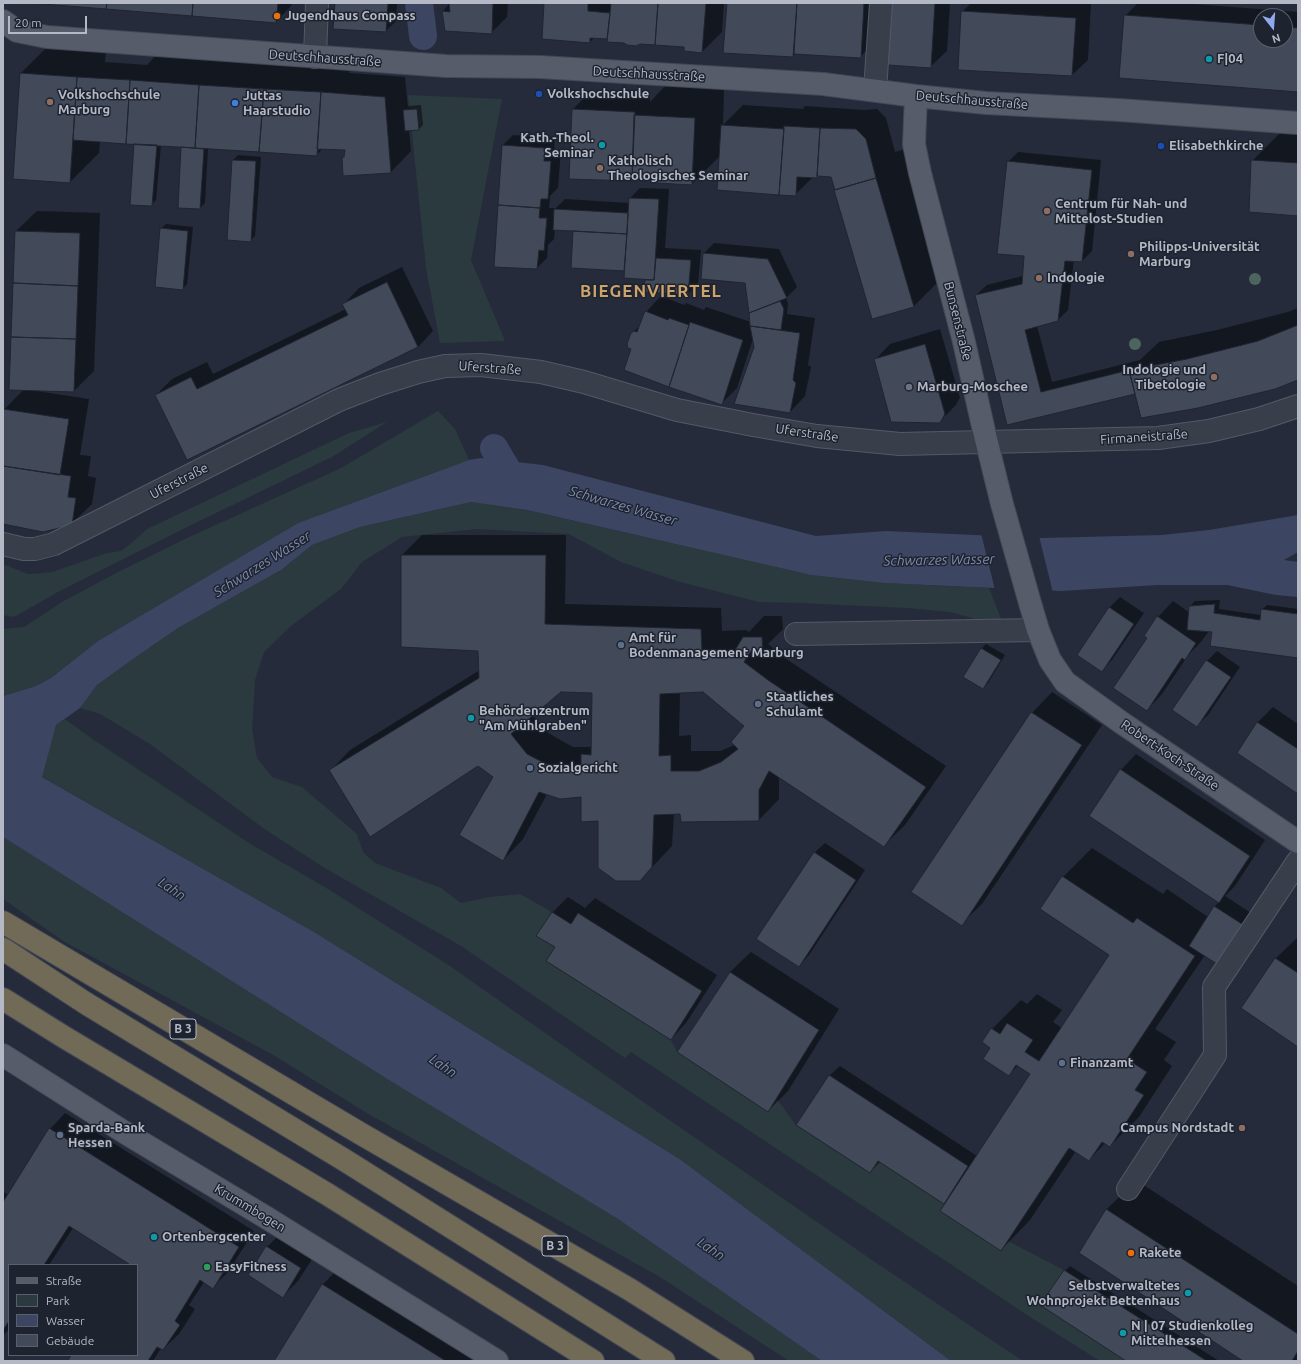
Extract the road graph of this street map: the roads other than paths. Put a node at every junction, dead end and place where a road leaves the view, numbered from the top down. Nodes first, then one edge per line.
1 (317, 3) edge
2 (881, 3) edge
3 (3, 21) edge
4 (315, 57) junction
5 (875, 90) junction
6 (916, 96) junction
7 (1298, 123) edge
8 (1298, 406) edge
9 (987, 442) junction
10 (3, 544) edge
11 (1038, 630) junction
12 (796, 634) dead end
13 (1050, 660) joint
14 (1298, 842) edge
15 (1298, 861) edge
16 (3, 922) edge
17 (3, 949) edge
18 (3, 998) edge
19 (3, 1055) edge
20 (1128, 1189) dead end
21 (497, 1361) edge
22 (593, 1361) edge
23 (664, 1361) edge
24 (743, 1361) edge

1 - 4 street
2 - 5 street
3 - 4 main road, Deutschhausstraße
4 - 5 main road, Deutschhausstraße
5 - 6 main road, Deutschhausstraße
6 - 7 main road, Deutschhausstraße
6 - 9 main road, Bunsenstraße
8 - 9 street, Firmaneistraße
9 - 10 street, Uferstraße
9 - 11 main road, Bunsenstraße
11 - 12 street
11 - 13 main road, Bunsenstraße
13 - 14 main road, Robert-Koch-Straße
15 - 20 street
16 - 24 highway, B 3
17 - 23 highway, B 3
18 - 22 highway
19 - 21 main road, Krummbogen

